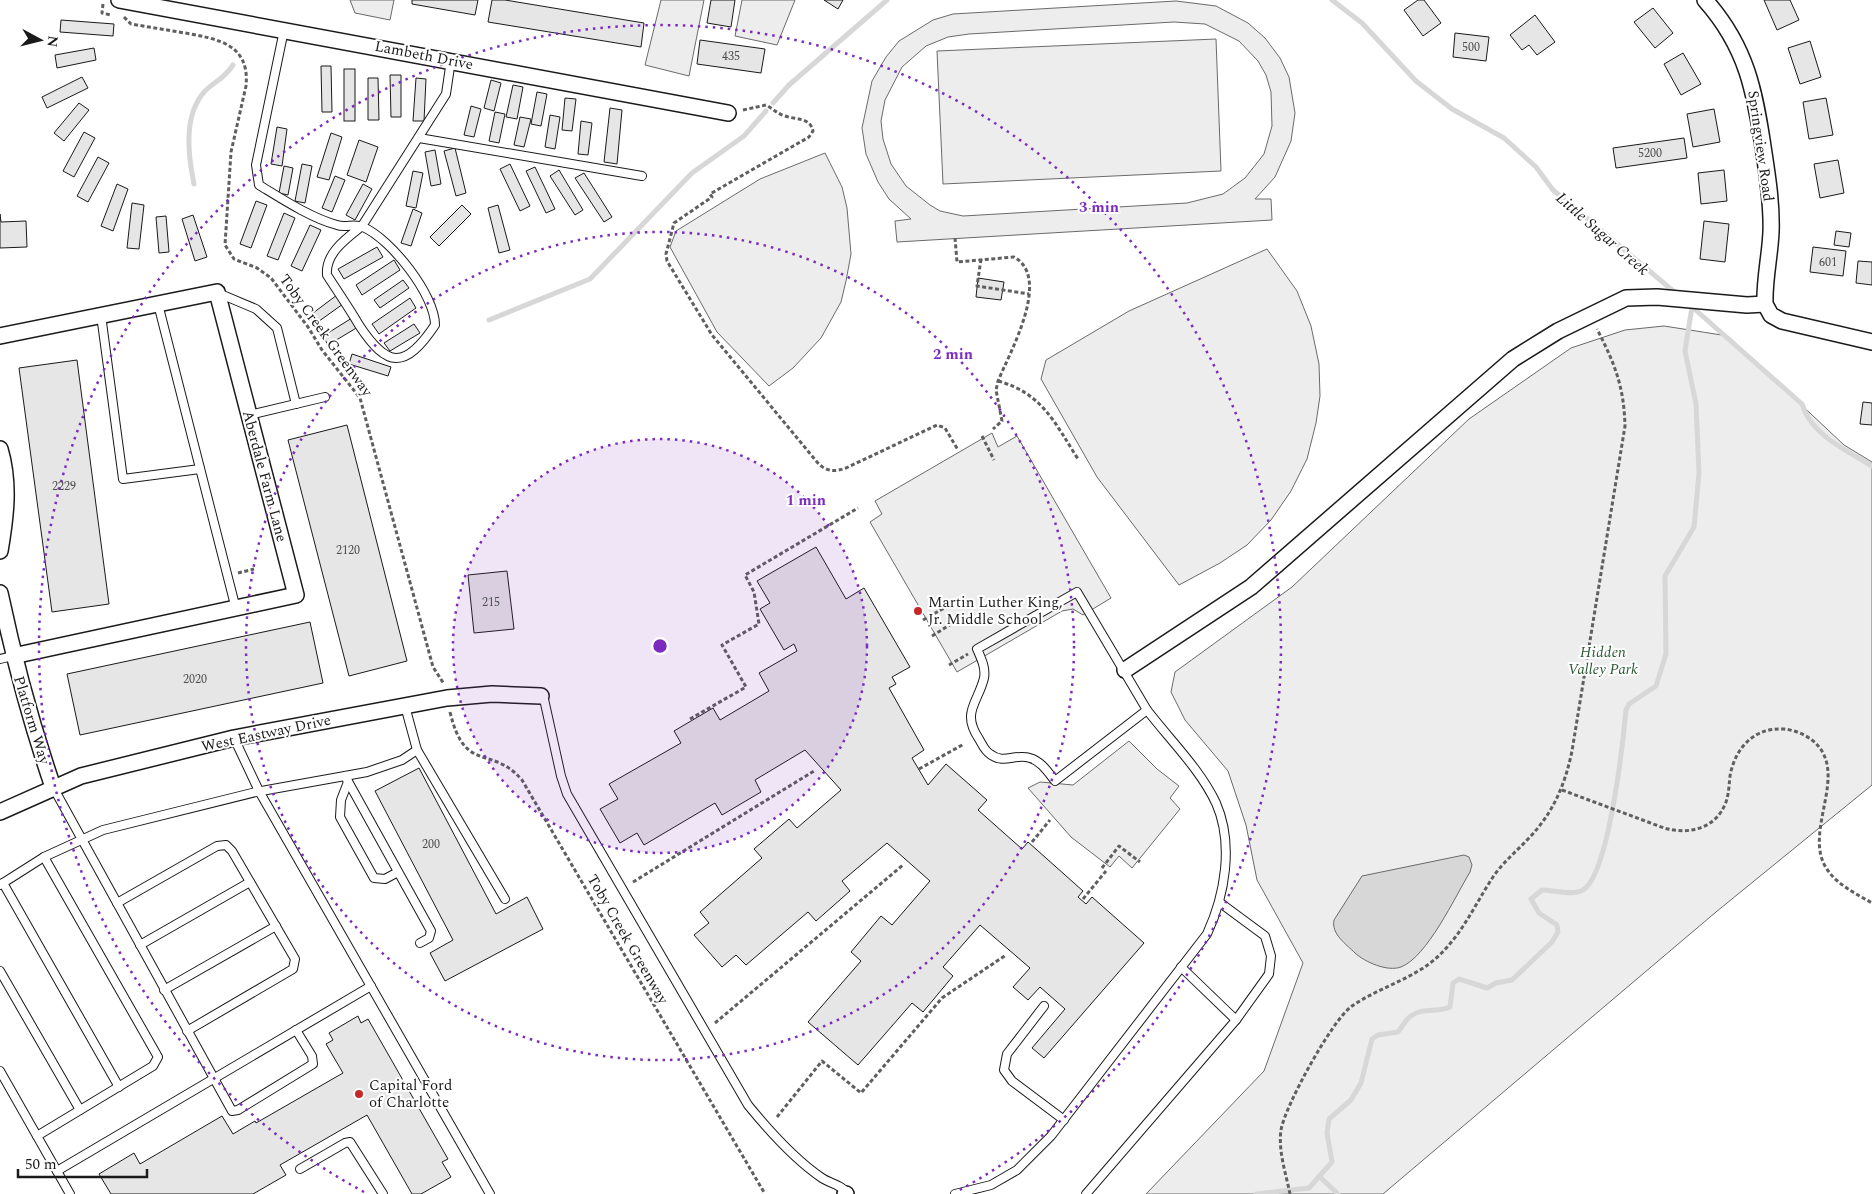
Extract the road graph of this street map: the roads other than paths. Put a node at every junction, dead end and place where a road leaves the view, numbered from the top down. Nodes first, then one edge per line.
1 (121, 0) edge
2 (1705, 0) edge
3 (281, 29) junction
4 (451, 60) junction
5 (728, 113) road end
6 (420, 138) junction
7 (642, 176) dead end
8 (362, 226) junction
9 (217, 292) junction
10 (158, 304) junction
11 (1765, 304) junction
12 (101, 315) junction
13 (0, 336) edge
14 (1872, 342) edge
15 (325, 397) dead end
16 (296, 404) junction
17 (249, 415) junction
18 (0, 449) edge
19 (200, 469) junction
20 (0, 551) edge
21 (0, 593) edge
22 (236, 608) junction
23 (6, 658) edge
24 (1124, 670) junction
25 (541, 696) joint
26 (405, 706) junction
27 (1147, 710) junction
28 (234, 738) junction
29 (417, 750) junction
30 (346, 779) junction
31 (53, 787) junction
32 (258, 791) junction
33 (0, 812) edge
34 (82, 839) junction
35 (44, 857) junction
36 (398, 872) junction
37 (250, 882) junction
38 (1, 884) edge
39 (505, 899) dead end
40 (1219, 902) junction
41 (117, 903) junction
42 (276, 926) junction
43 (420, 943) dead end
44 (140, 945) junction
45 (1181, 967) junction
46 (0, 971) edge
47 (371, 986) junction
48 (164, 990) junction
49 (1044, 1006) dead end
50 (1236, 1020) junction
51 (296, 1030) junction
52 (187, 1031) junction
53 (0, 1070) edge
54 (213, 1079) junction
55 (119, 1086) junction
56 (80, 1110) junction
57 (1064, 1120) junction
58 (37, 1136) junction
59 (300, 1170) dead end
60 (57, 1171) junction
61 (70, 1194) edge
62 (383, 1194) edge
63 (490, 1194) edge
64 (846, 1194) edge
65 (956, 1194) edge
66 (1086, 1194) edge

1 - 3 street, Lambeth Drive
2 - 11 street, Springview Road
3 - 4 street, Lambeth Drive
3 - 8 lane
4 - 5 street, Lambeth Drive
4 - 6 lane
6 - 7 lane
6 - 8 lane
8 - 8 lane
9 - 10 street
9 - 16 lane
9 - 17 street, Aberdale Farm Lane
10 - 12 street
10 - 19 lane
11 - 14 street
11 - 24 street
12 - 13 street
12 - 19 lane
15 - 16 lane
16 - 17 lane
17 - 22 street, Aberdale Farm Lane
18 - 20 street
19 - 22 lane
21 - 23 street, Platform Way
22 - 23 street, Aberdale Farm Lane
23 - 31 street, Platform Way
24 - 27 lane
24 - 27 lane
25 - 26 street, West Eastway Drive
25 - 64 lane
26 - 28 street, West Eastway Drive
26 - 29 lane
27 - 40 lane
28 - 31 street, West Eastway Drive
28 - 32 lane
29 - 30 lane
29 - 39 lane
30 - 32 lane
30 - 36 lane
30 - 36 lane
31 - 33 street, West Eastway Drive
31 - 34 lane
32 - 34 lane
32 - 47 lane
34 - 35 lane
34 - 41 lane
35 - 38 lane
35 - 55 lane
36 - 43 lane
37 - 41 lane
37 - 42 lane
37 - 44 lane
38 - 55 lane
40 - 45 lane
40 - 50 lane
41 - 44 lane
42 - 48 lane
42 - 52 lane
44 - 48 lane
45 - 50 lane
45 - 57 lane
46 - 56 lane
47 - 51 lane
47 - 63 lane
48 - 52 lane
49 - 57 lane
50 - 66 lane
51 - 54 lane
51 - 54 lane
52 - 54 lane
53 - 58 lane
54 - 60 lane
55 - 56 lane
56 - 58 lane
57 - 65 lane
58 - 60 lane
59 - 62 lane
60 - 61 lane

